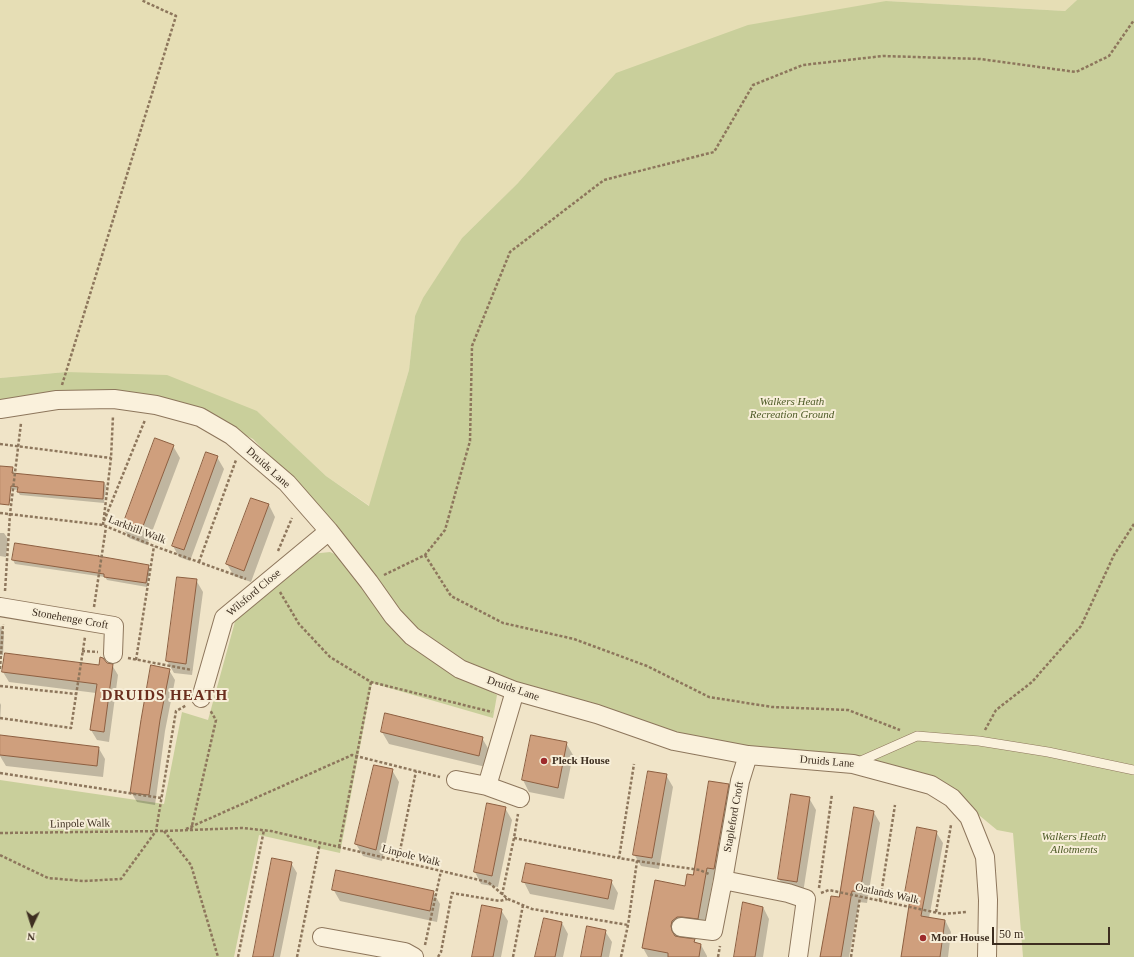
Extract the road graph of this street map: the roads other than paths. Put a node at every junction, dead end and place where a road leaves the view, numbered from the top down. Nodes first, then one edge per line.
1 (0, 409) edge
2 (329, 530) junction
3 (2, 607) edge
4 (113, 654) road end
5 (515, 691) junction
6 (201, 698) road end
7 (748, 756) junction
8 (853, 764) junction
9 (1134, 770) edge
10 (456, 780) road end
11 (487, 786) junction
12 (520, 798) road end
13 (723, 880) junction
14 (681, 927) dead end
15 (322, 937) dead end
16 (419, 952) edge
17 (798, 957) edge
18 (987, 957) edge

1 - 2 street, Druids Lane
2 - 5 street, Druids Lane
2 - 6 street, Wilsford Close
3 - 4 street, Stonehenge Croft
5 - 7 street, Druids Lane
5 - 11 street
7 - 8 street, Druids Lane
7 - 13 street, Stapleford Croft
8 - 9 lane
8 - 18 street, Druids Lane
10 - 11 street
11 - 12 street
13 - 14 street, Stapleford Croft
13 - 17 street
15 - 16 street

